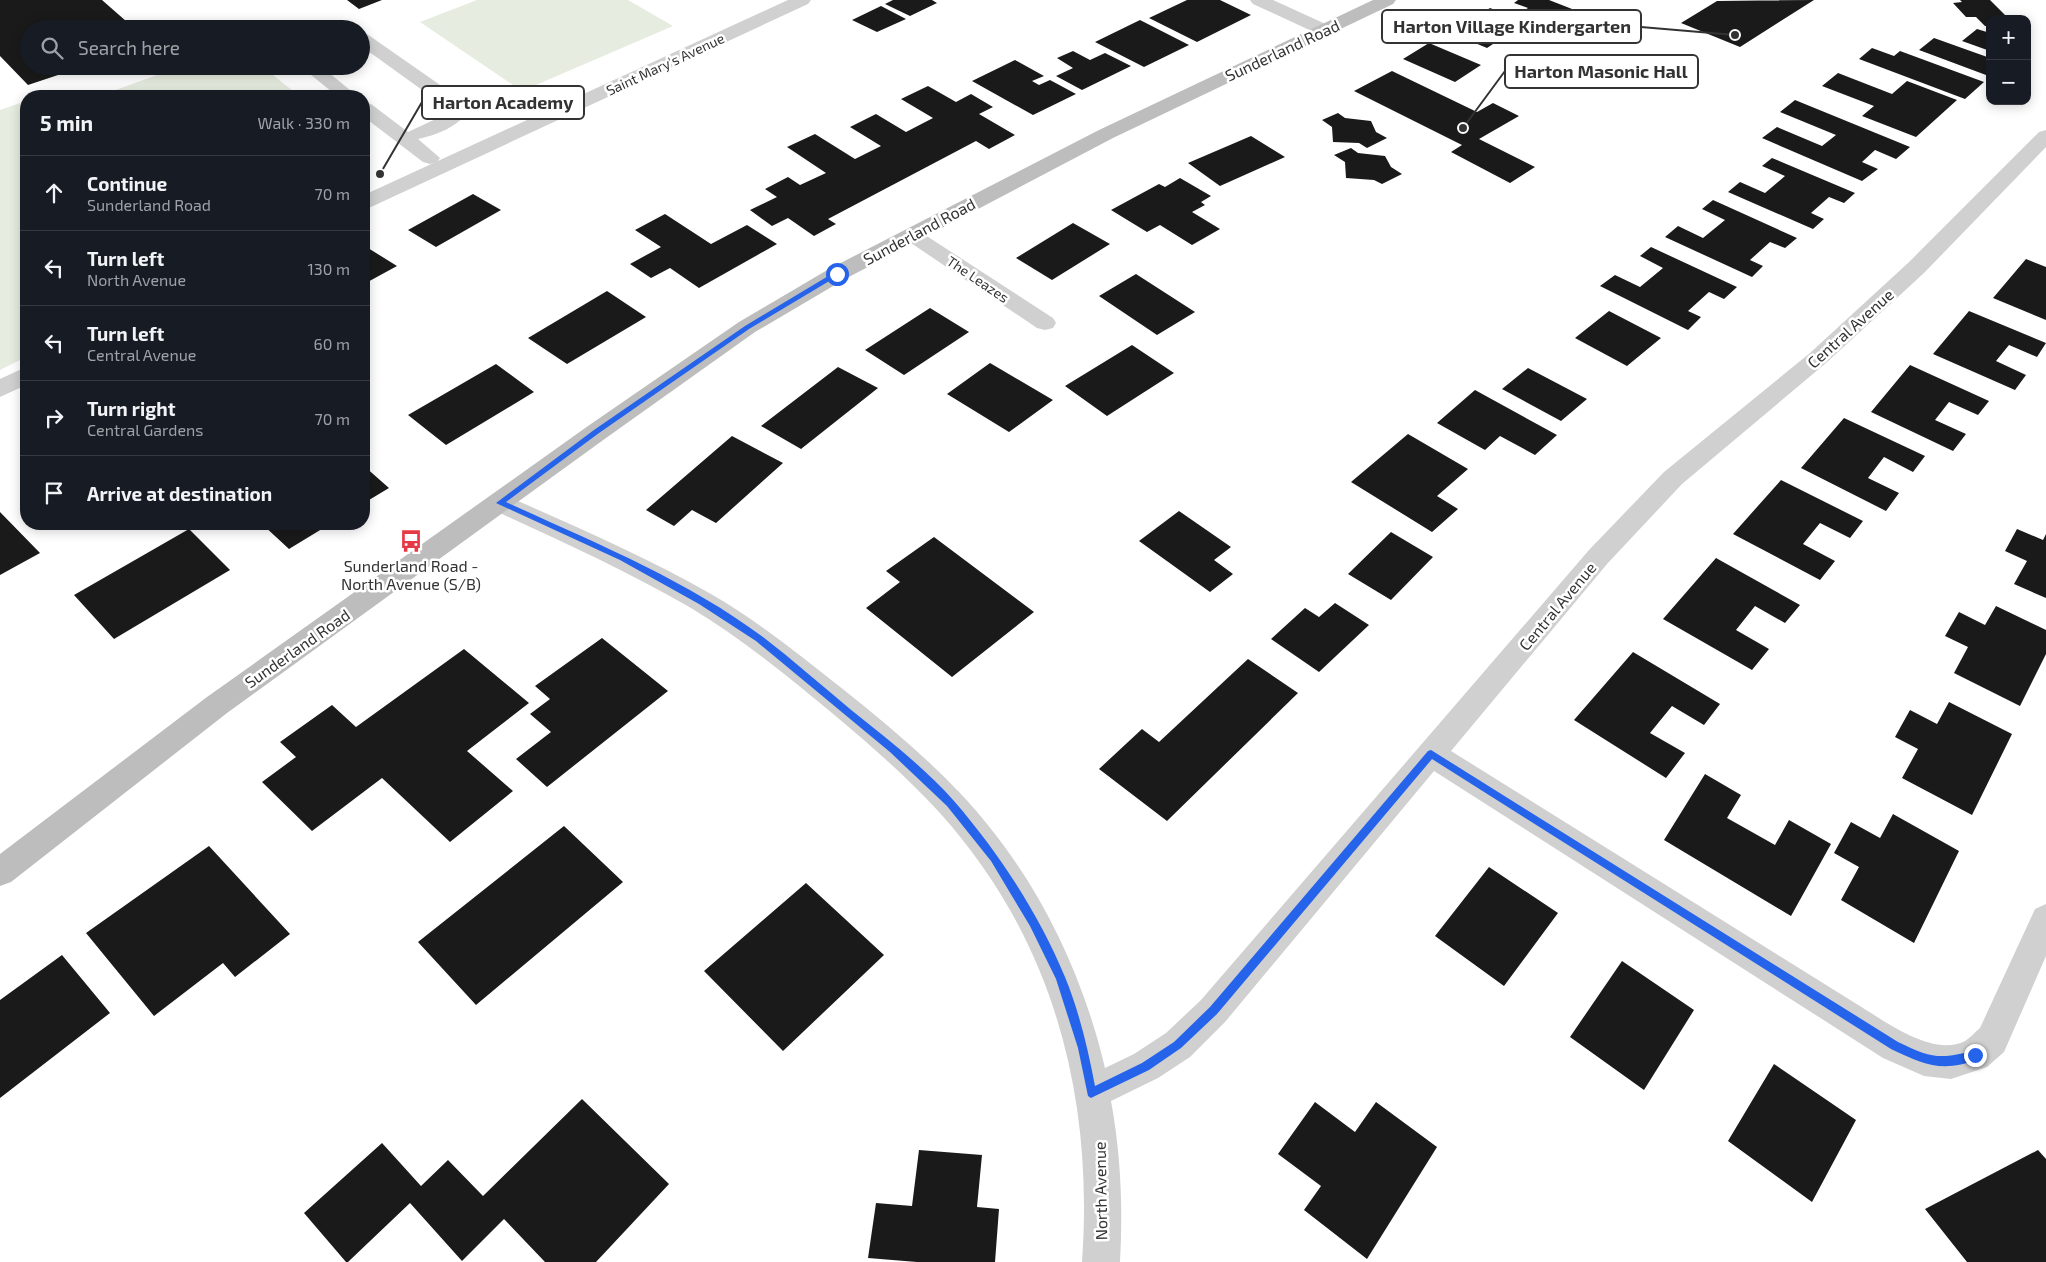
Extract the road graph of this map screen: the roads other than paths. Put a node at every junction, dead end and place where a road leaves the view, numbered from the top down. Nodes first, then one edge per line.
1 (802, 0) edge
2 (1259, 0) edge
3 (1387, 0) edge
4 (1324, 30) junction
5 (370, 44) edge
6 (321, 75) edge
7 (340, 90) edge
8 (370, 113) edge
9 (416, 134) dead end
10 (2046, 136) edge
11 (435, 162) junction
12 (370, 200) edge
13 (912, 235) junction
14 (1044, 323) dead end
15 (20, 378) edge
16 (0, 389) edge
17 (500, 503) junction
18 (1431, 754) junction
19 (0, 872) edge
20 (2046, 918) edge
21 (1091, 1093) junction
22 (1101, 1262) edge

1 - 11 street, Saint Mary's Avenue
2 - 4 street
3 - 4 street, Sunderland Road
4 - 13 street, Sunderland Road
5 - 9 street
6 - 7 street
8 - 11 street
10 - 18 street, Central Avenue
11 - 12 street, Saint Mary's Avenue
13 - 14 street, The Leazes
13 - 17 street, Sunderland Road
15 - 16 street
17 - 19 street, Sunderland Road
17 - 21 street, North Avenue
18 - 20 street
18 - 21 street, Central Avenue
21 - 22 street, North Avenue

